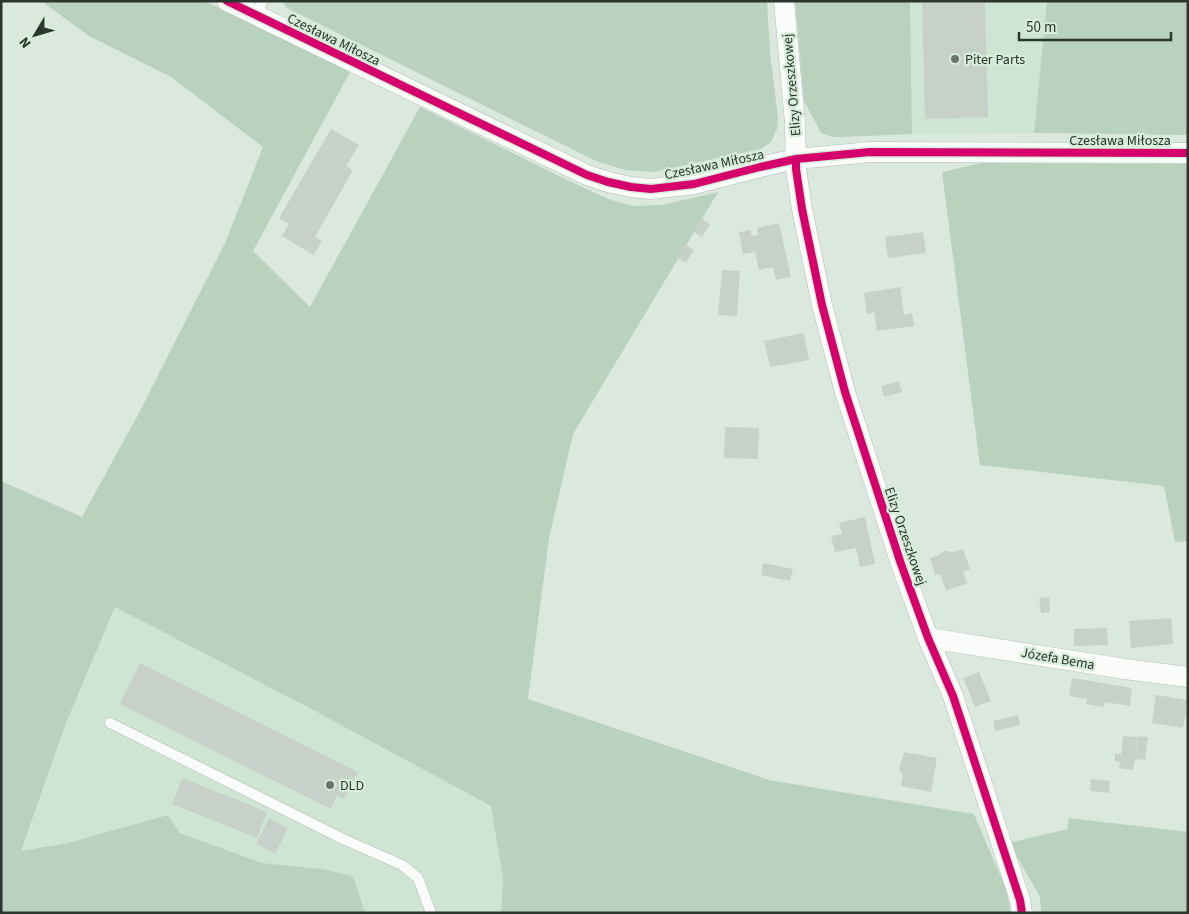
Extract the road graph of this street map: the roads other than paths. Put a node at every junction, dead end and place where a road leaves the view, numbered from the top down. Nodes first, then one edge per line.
1 (227, 1) edge
2 (784, 1) edge
3 (260, 9) edge
4 (1188, 153) edge
5 (796, 159) junction
6 (928, 638) junction
7 (1188, 678) edge
8 (110, 723) dead end
9 (431, 913) edge
10 (1022, 913) edge

1 - 3 street, Czesława Miłosza
2 - 5 street, Elizy Orzeszkowej
3 - 5 street, Czesława Miłosza
4 - 5 street, Czesława Miłosza
5 - 6 street, Elizy Orzeszkowej
6 - 7 street, Józefa Bema
6 - 10 street, Elizy Orzeszkowej
8 - 9 lane

